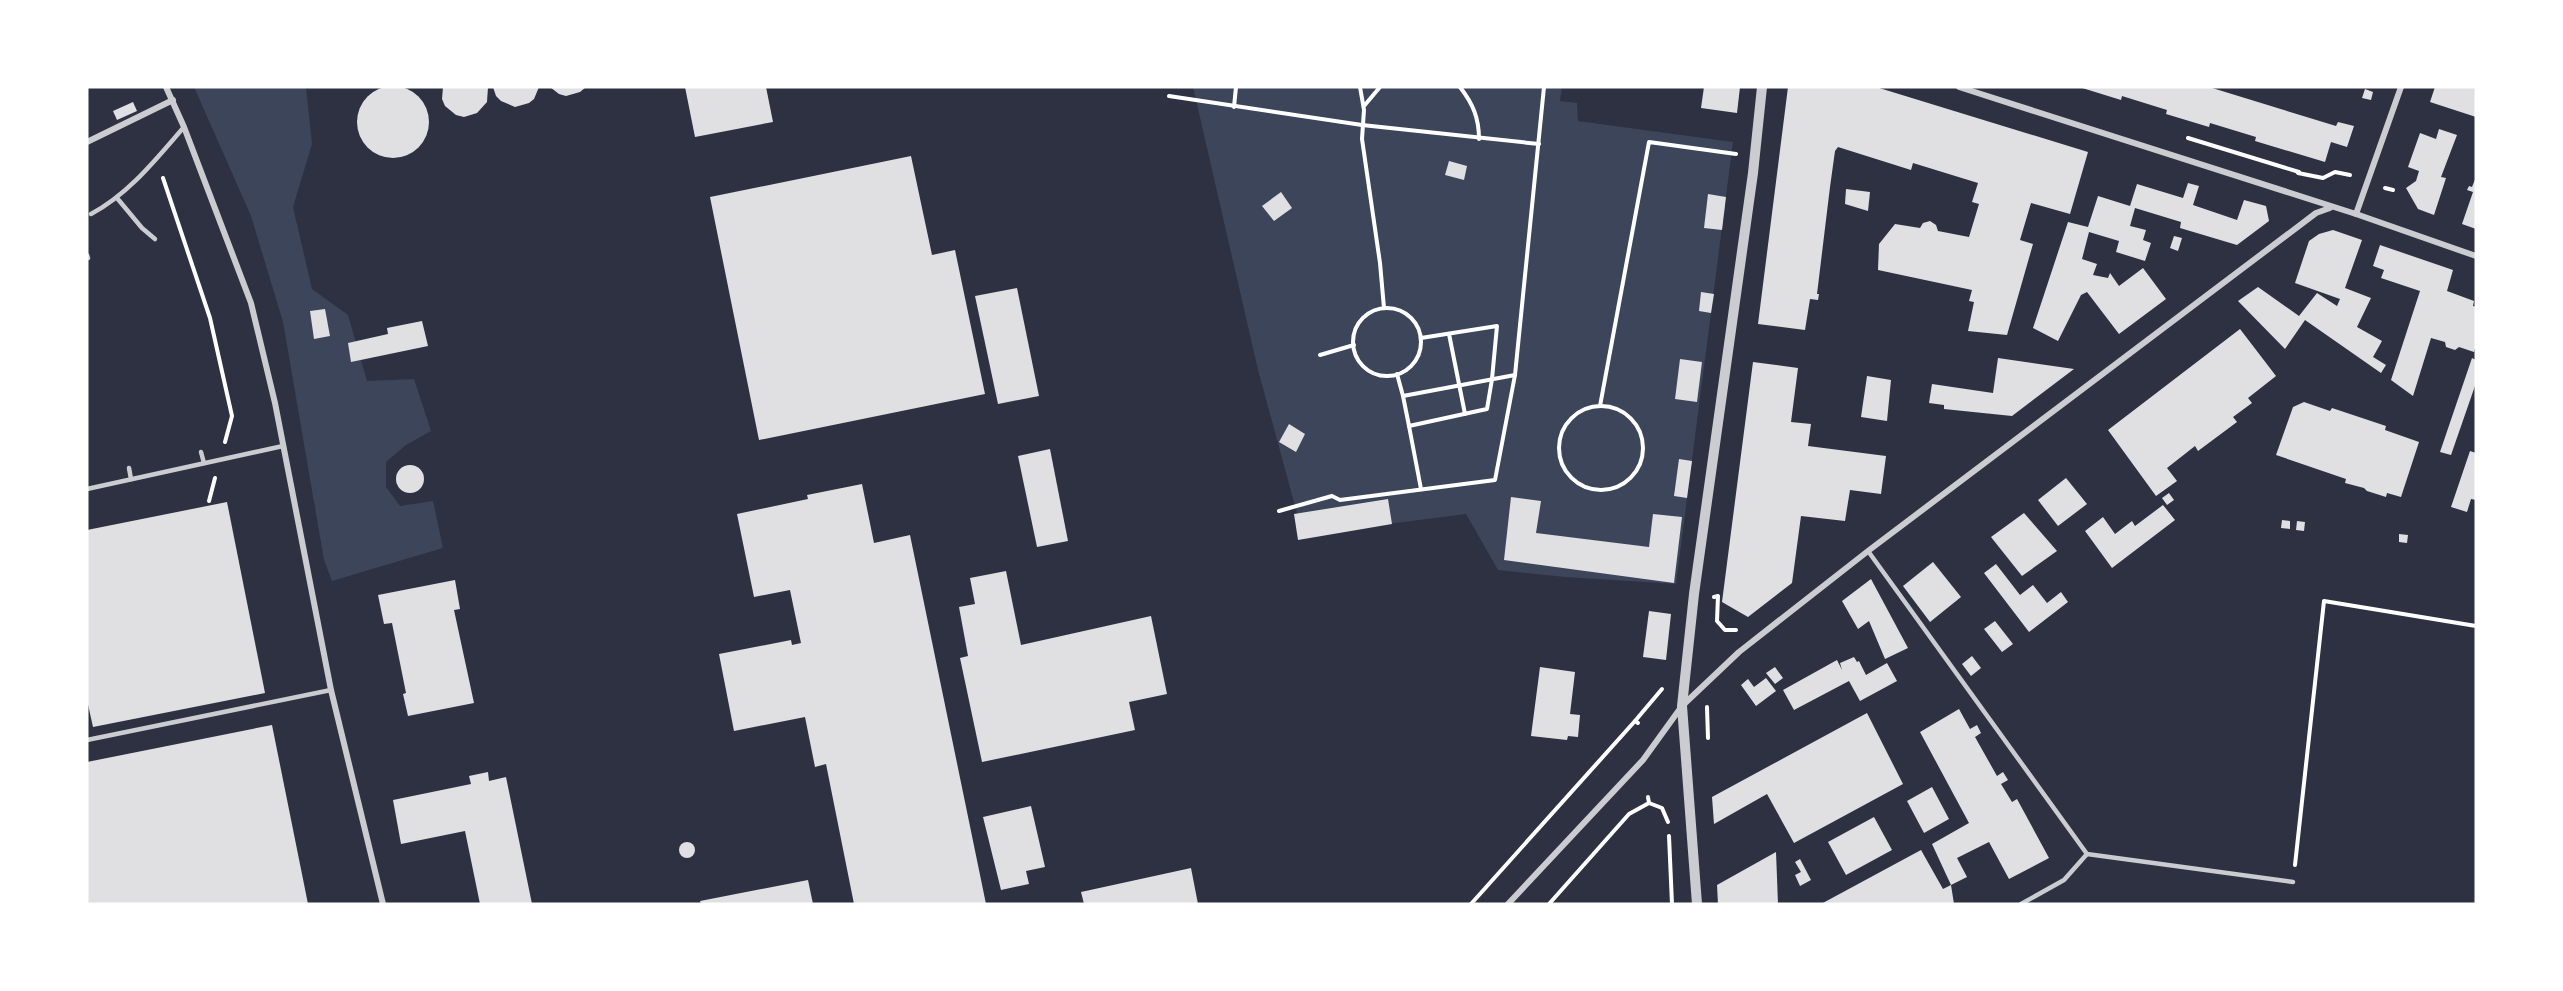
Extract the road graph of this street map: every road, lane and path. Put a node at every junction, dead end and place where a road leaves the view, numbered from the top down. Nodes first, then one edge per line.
1 (166, 87) edge
2 (1236, 87) edge
3 (1360, 87) edge
4 (1380, 87) edge
5 (1460, 87) edge
6 (1544, 87) edge
7 (1762, 87) edge
8 (1959, 87) edge
9 (2401, 87) edge
10 (1169, 96) dead end
11 (173, 100) junction
12 (1364, 106) junction
13 (1234, 107) junction
14 (1362, 125) junction
15 (184, 127) junction
16 (1479, 139) junction
17 (87, 142) edge
18 (1539, 144) junction
19 (168, 145) junction
20 (1755, 157) junction
21 (2355, 177) dead end
22 (2294, 179) dead end
23 (2385, 188) dead end
24 (2393, 190) dead end
25 (117, 198) junction
26 (2330, 208) junction
27 (91, 214) dead end
28 (2356, 214) junction
29 (154, 239) dead end
30 (2476, 256) edge
31 (1384, 308) junction
32 (1449, 334) junction
33 (1421, 338) junction
34 (1354, 345) junction
35 (1320, 355) dead end
36 (1397, 374) junction
37 (1515, 375) junction
38 (1492, 379) junction
39 (1459, 385) junction
40 (1402, 396) junction
41 (1600, 406) junction
42 (1465, 414) junction
43 (1409, 426) junction
44 (283, 446) junction
45 (201, 452) dead end
46 (220, 460) junction
47 (204, 463) junction
48 (129, 468) dead end
49 (131, 479) junction
50 (87, 489) edge
51 (1420, 489) junction
52 (209, 501) dead end
53 (1280, 511) dead end
54 (1868, 551) junction
55 (1718, 596) dead end
56 (2476, 626) edge
57 (1737, 630) dead end
58 (331, 690) junction
59 (1709, 699) dead end
60 (1682, 706) junction
61 (1635, 721) dead end
62 (87, 740) edge
63 (1708, 746) dead end
64 (1648, 797) dead end
65 (1649, 803) junction
66 (2087, 854) junction
67 (2293, 882) joint
68 (383, 904) edge
69 (1471, 904) edge
70 (1508, 904) edge
71 (1549, 904) edge
72 (1672, 904) edge
73 (1697, 904) edge
74 (2021, 904) edge

1 - 11 street
2 - 13 path
3 - 12 path
4 - 12 path
5 - 16 path
6 - 18 path
7 - 20 street
8 - 26 street
9 - 28 street
10 - 13 path
11 - 15 street
11 - 17 street
12 - 14 path
13 - 14 path
14 - 16 path
14 - 31 path
15 - 19 lane
15 - 44 street
16 - 18 path
18 - 37 path
19 - 25 lane
19 - 46 path
20 - 41 path
20 - 60 street
21 - 22 path
23 - 24 path
25 - 27 lane
25 - 29 lane
26 - 28 street
26 - 54 street
28 - 30 street
31 - 33 path
31 - 34 path
32 - 33 path
32 - 38 path
32 - 39 path
33 - 36 path
34 - 35 path
34 - 36 path
36 - 40 path
37 - 38 path
37 - 51 path
38 - 39 path
38 - 42 path
39 - 40 path
39 - 42 path
40 - 43 path
41 - 41 path
42 - 43 path
43 - 51 path
44 - 46 lane
44 - 58 street
45 - 47 lane
46 - 47 lane
46 - 52 path
47 - 49 lane
48 - 49 lane
49 - 50 lane
51 - 53 path
54 - 60 street
54 - 66 lane
55 - 57 path
56 - 67 path
58 - 62 lane
58 - 68 street
59 - 63 path
60 - 70 street
60 - 73 street
61 - 69 path
64 - 65 path
65 - 71 path
65 - 72 path
66 - 67 lane
66 - 74 lane

